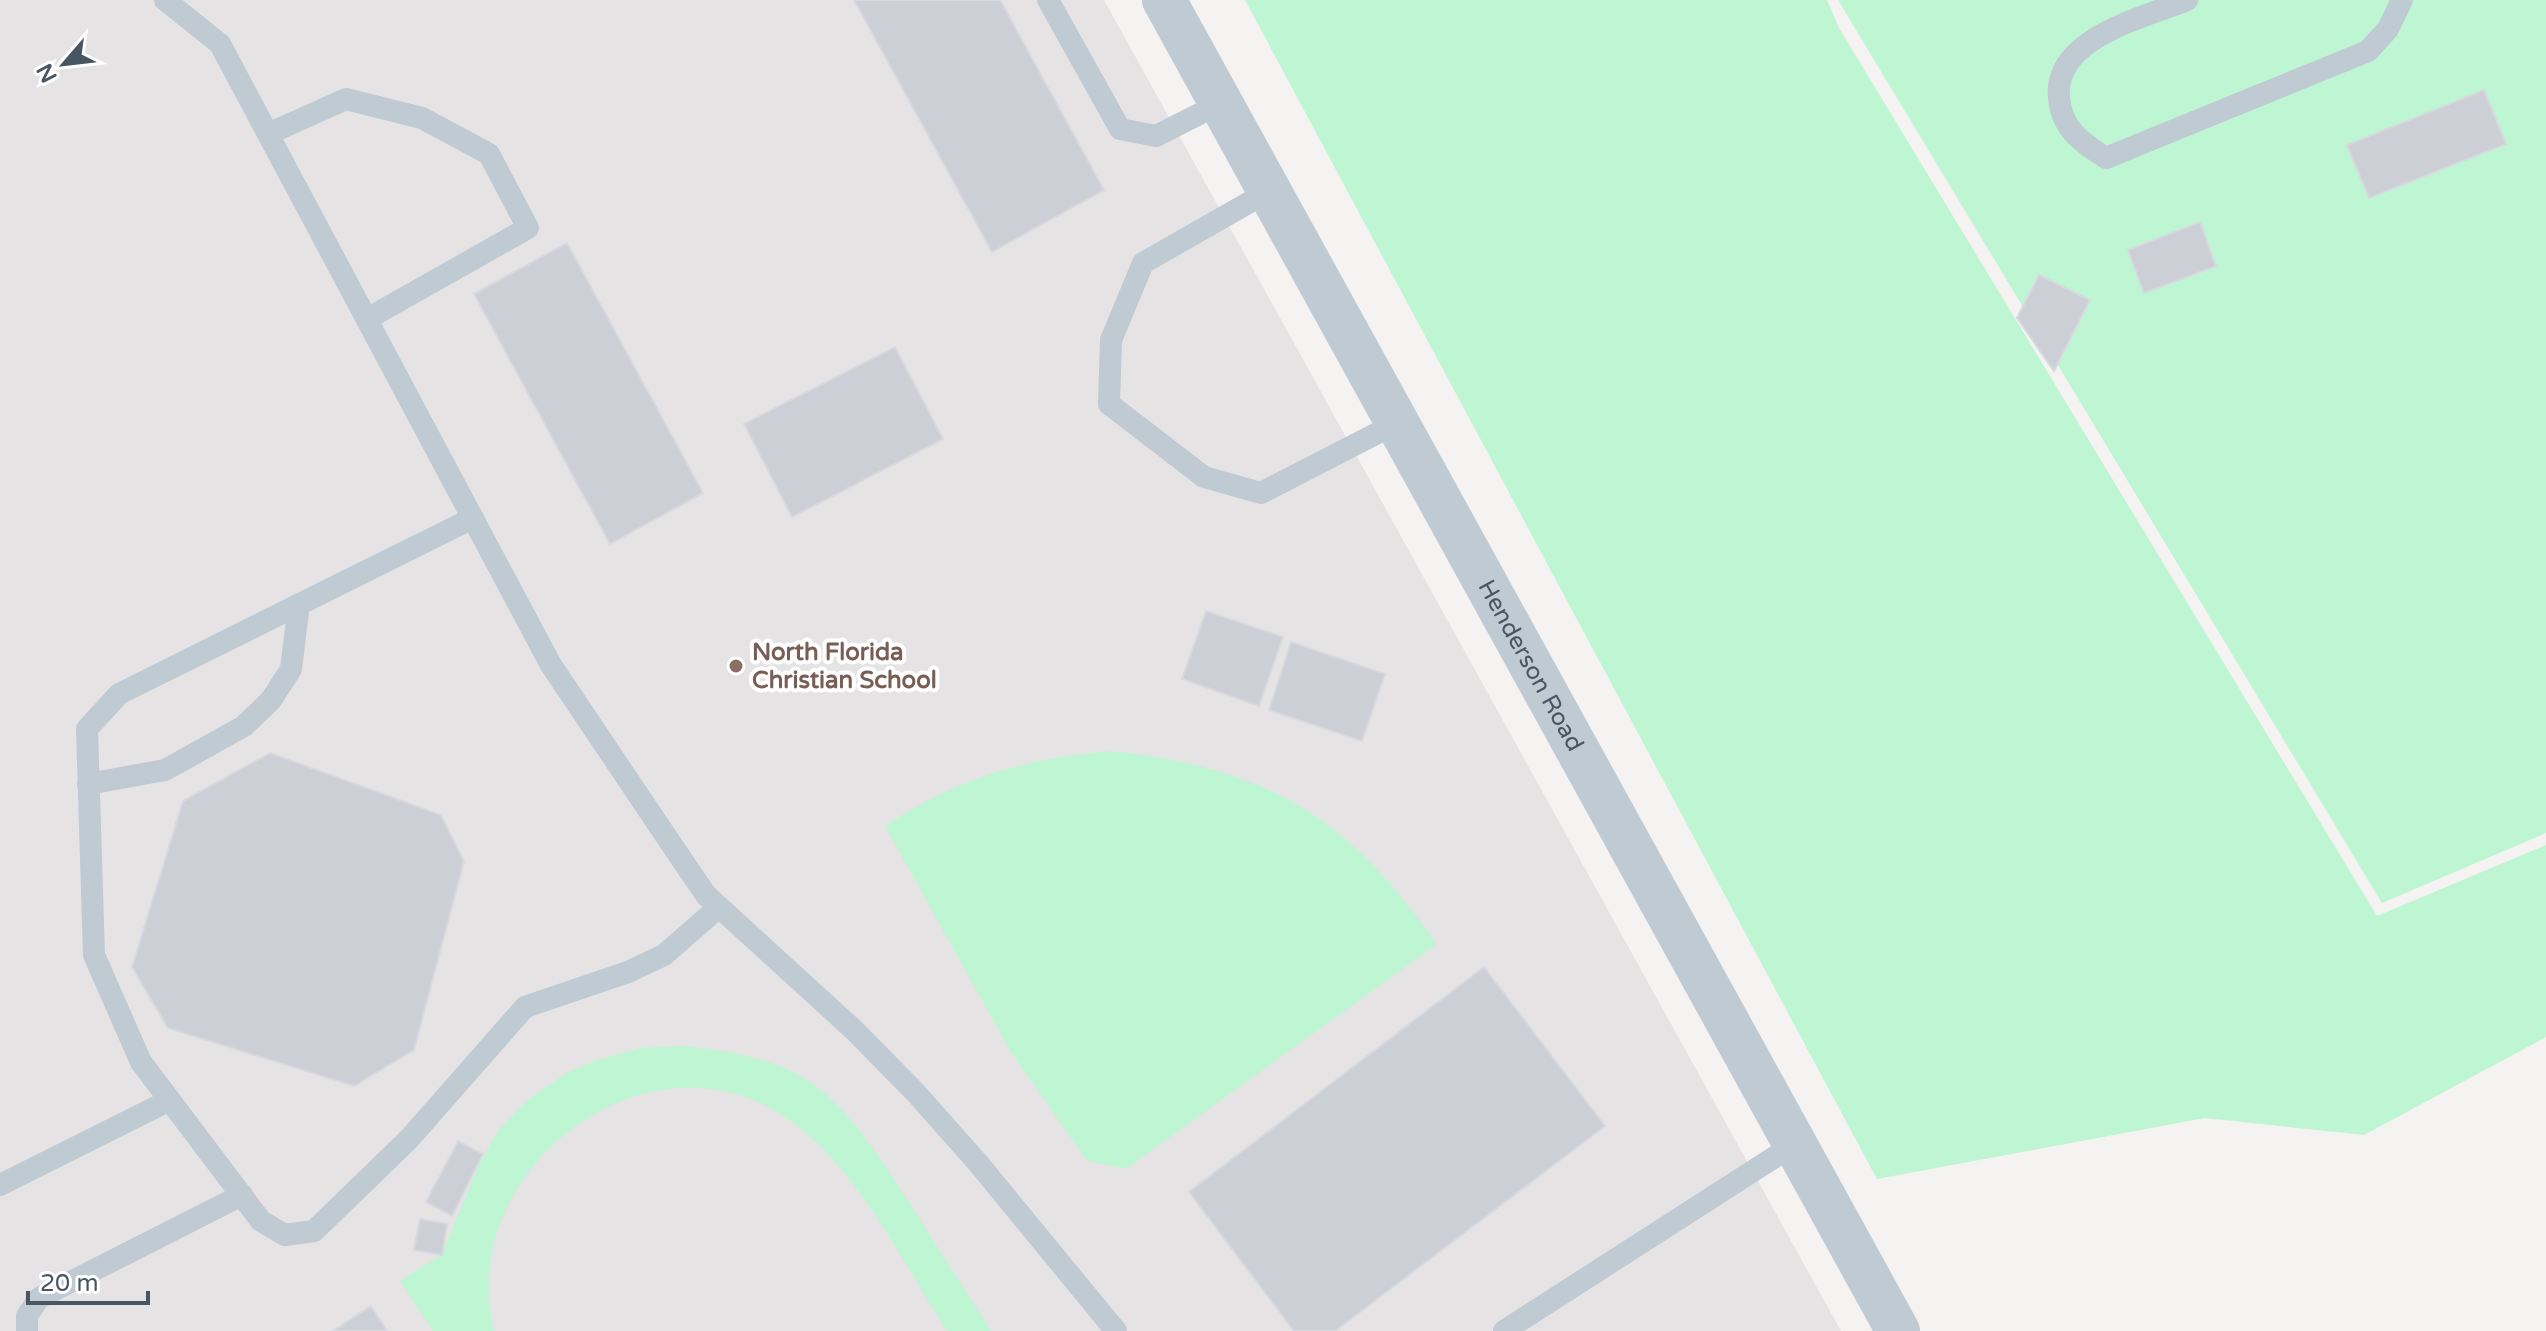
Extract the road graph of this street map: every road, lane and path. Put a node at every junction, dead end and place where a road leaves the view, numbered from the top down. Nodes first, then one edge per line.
1 (165, 0) edge
2 (1048, 0) edge
3 (1164, 0) edge
4 (2187, 0) edge
5 (2402, 0) edge
6 (1221, 103) junction
7 (268, 134) junction
8 (1269, 191) junction
9 (367, 319) junction
10 (1397, 423) junction
11 (473, 518) junction
12 (299, 604) junction
13 (88, 784) junction
14 (719, 907) junction
15 (170, 1100) junction
16 (1795, 1144) junction
17 (0, 1185) edge
18 (242, 1195) junction
19 (27, 1331) edge
20 (1116, 1331) edge
21 (1504, 1331) edge
22 (1898, 1331) edge

1 - 7 lane
2 - 6 lane
3 - 6 street, Henderson Road
4 - 5 lane
6 - 8 street, Henderson Road
7 - 9 lane
7 - 9 lane
8 - 10 street, Henderson Road
8 - 10 lane
9 - 11 lane
10 - 16 street, Henderson Road
11 - 12 lane
11 - 14 lane
12 - 13 lane
12 - 13 lane
13 - 15 lane
14 - 18 lane
14 - 20 lane
15 - 17 lane
15 - 18 lane
16 - 21 lane
16 - 22 street, Henderson Road
18 - 19 lane

